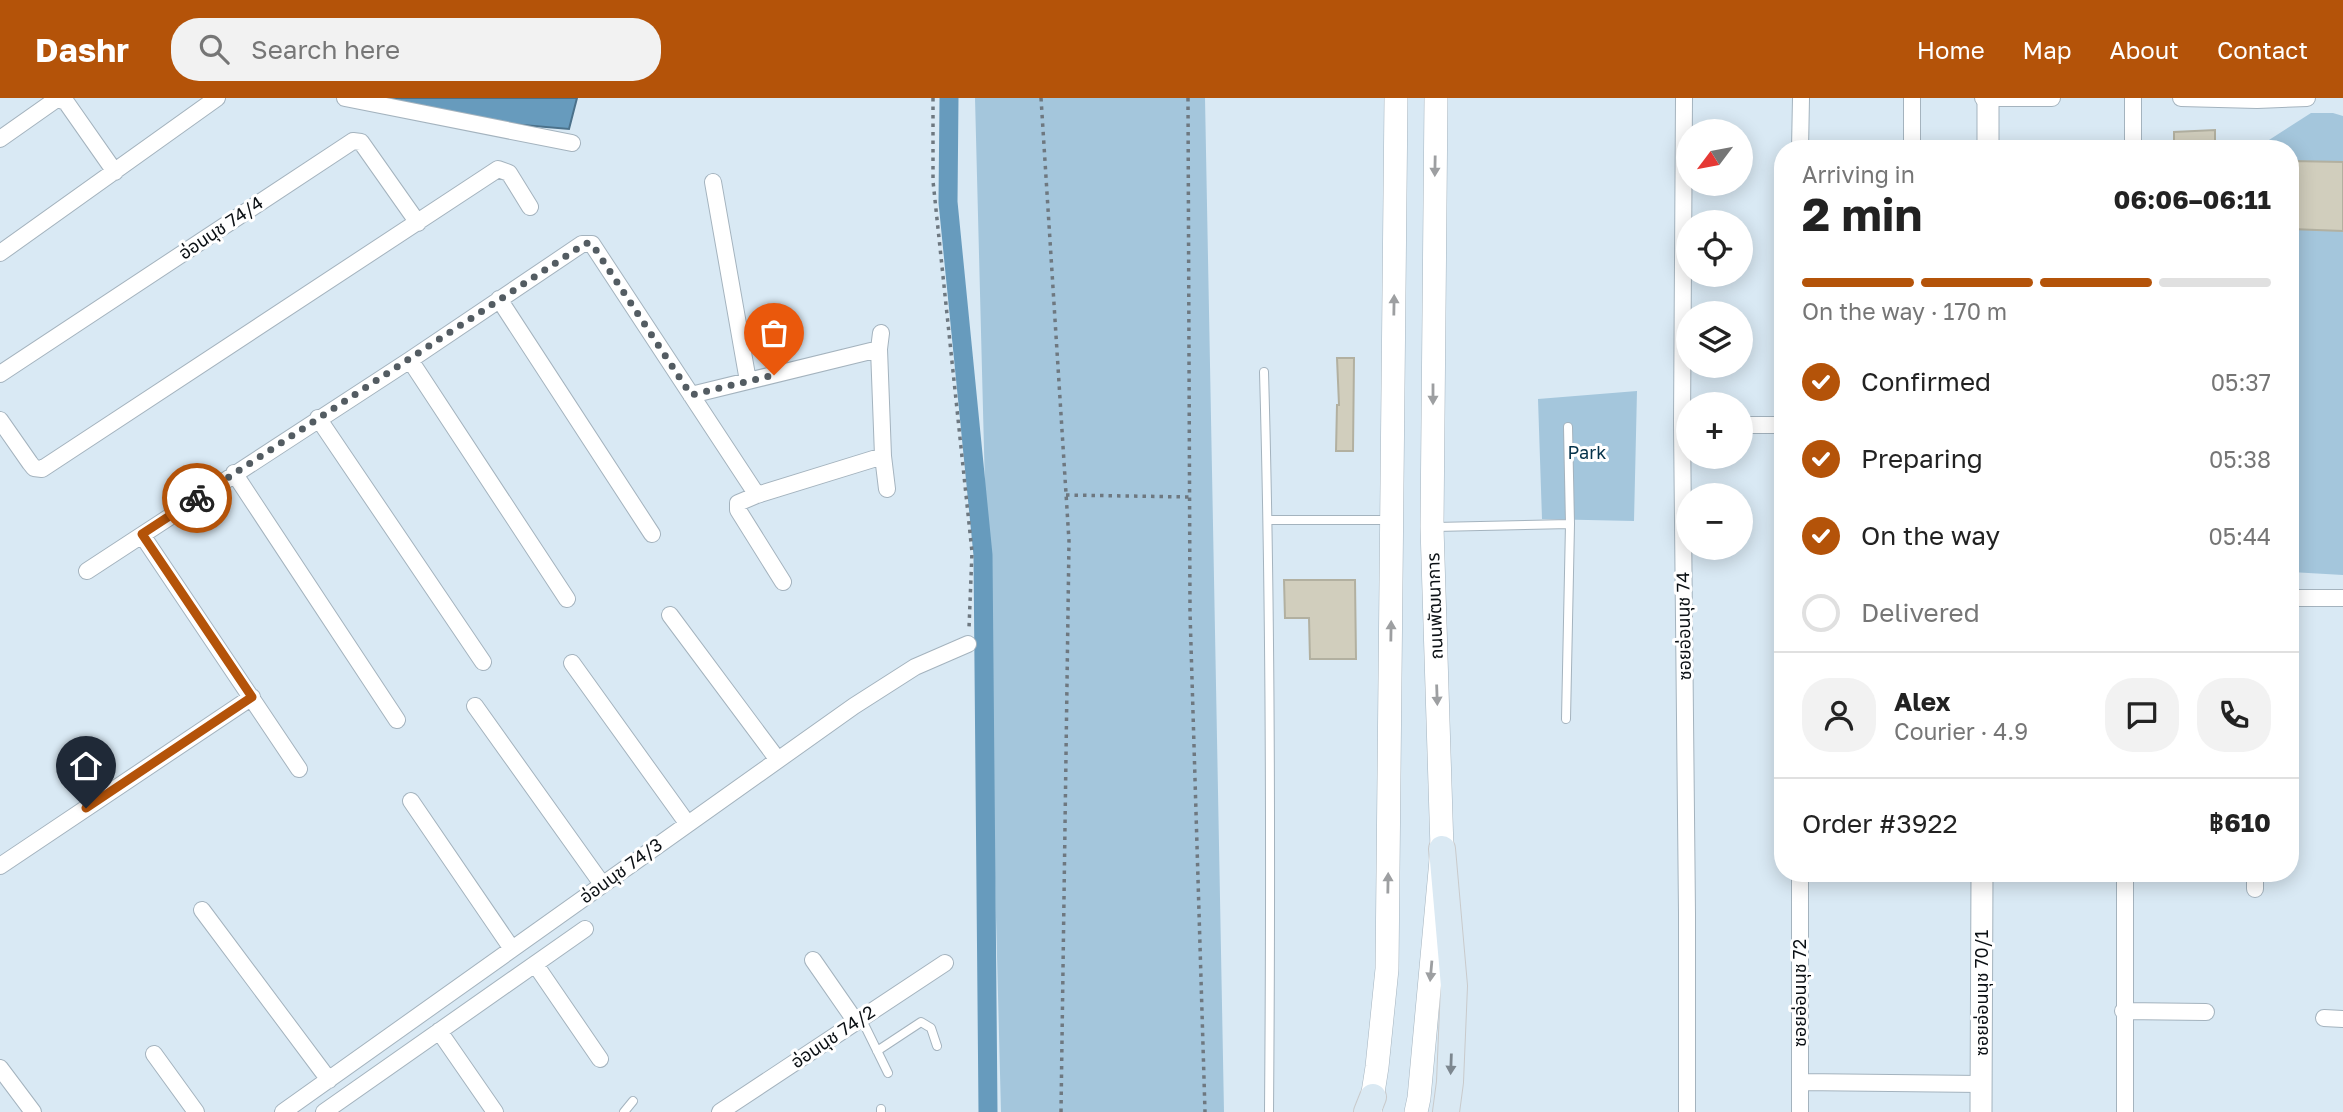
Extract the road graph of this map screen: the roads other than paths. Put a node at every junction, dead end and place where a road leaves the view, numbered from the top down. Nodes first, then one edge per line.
1 (217, 98) edge
2 (345, 98) edge
3 (1396, 98) edge
4 (1436, 98) edge
5 (1684, 98) edge
6 (1801, 98) edge
7 (1912, 98) edge
8 (1986, 98) edge
9 (2052, 98) edge
10 (2133, 98) edge
11 (2181, 98) edge
12 (2307, 98) edge
13 (58, 99) edge
14 (2257, 99) edge
15 (0, 139) edge
16 (1800, 140) edge
17 (1912, 140) edge
18 (1988, 140) edge
19 (2133, 140) edge
20 (572, 143) dead end
21 (115, 172) junction
22 (713, 183) dead end
23 (530, 207) dead end
24 (418, 223) junction
25 (0, 253) edge
26 (499, 299) junction
27 (410, 360) junction
28 (1264, 372) dead end
29 (0, 374) edge
30 (748, 381) junction
31 (1685, 392) edge
32 (691, 395) junction
33 (318, 418) junction
34 (0, 420) edge
35 (1753, 425) edge
36 (1774, 425) edge
37 (1568, 428) dead end
38 (883, 456) junction
39 (1685, 469) edge
40 (234, 473) junction
41 (887, 489) dead end
42 (757, 495) junction
43 (1268, 520) junction
44 (1392, 520) junction
45 (1570, 524) junction
46 (1432, 527) junction
47 (142, 534) junction
48 (652, 534) dead end
49 (87, 571) dead end
50 (783, 582) dead end
51 (2299, 598) edge
52 (2343, 598) edge
53 (566, 599) dead end
54 (670, 615) dead end
55 (968, 645) road end
56 (483, 662) dead end
57 (572, 663) dead end
58 (252, 697) junction
59 (475, 706) dead end
60 (1566, 719) dead end
61 (397, 720) dead end
62 (778, 760) junction
63 (299, 769) dead end
64 (411, 801) dead end
65 (687, 823) junction
66 (1442, 849) junction
67 (0, 866) edge
68 (1800, 882) edge
69 (1982, 882) edge
70 (2124, 882) edge
71 (603, 884) junction
72 (202, 910) dead end
73 (585, 929) dead end
74 (512, 949) junction
75 (813, 960) dead end
76 (945, 963) dead end
77 (535, 964) junction
78 (2123, 1011) junction
79 (2206, 1012) dead end
80 (2324, 1018) dead end
81 (2343, 1019) edge
82 (858, 1020) junction
83 (439, 1031) junction
84 (937, 1046) dead end
85 (877, 1051) junction
86 (154, 1054) dead end
87 (600, 1059) dead end
88 (0, 1068) edge
89 (887, 1073) dead end
90 (329, 1080) junction
91 (1800, 1082) junction
92 (1981, 1084) junction
93 (633, 1101) dead end
94 (347, 1105) edge
95 (1370, 1107) edge
96 (33, 1112) edge
97 (196, 1112) edge
98 (284, 1112) edge
99 (324, 1112) edge
100 (495, 1112) edge
101 (624, 1112) edge
102 (720, 1112) edge
103 (1269, 1112) edge
104 (1416, 1112) edge
105 (1446, 1112) edge
106 (1687, 1112) edge
107 (1800, 1112) edge
108 (1981, 1112) edge
109 (2125, 1112) edge

1 - 21 street
2 - 20 street
44 -> 3 main road
4 -> 46 main road, ถนนพัฒนาการ
5 - 31 street, ซอยอ่อนนุช 74
6 - 16 street
7 - 17 street
8 - 9 street
8 - 18 street
10 - 19 street
11 - 14 street
12 - 14 street
13 - 15 street
13 - 21 street
21 - 25 street
22 - 30 street
23 - 24 street
24 - 29 street, อ่อนนุช 74/4
24 - 34 street
26 - 27 street
26 - 32 street
26 - 48 street
27 - 33 street
27 - 53 street
28 - 43 lane
30 - 32 street
30 - 38 street
32 - 42 street
33 - 40 street
33 - 56 street
35 - 36 street
37 - 45 lane
38 - 41 street
38 - 42 street
39 - 106 street, ซอยอ่อนนุช 74
40 - 47 street
40 - 61 street
42 - 50 street
43 - 44 lane
43 - 103 lane
95 -> 44 main road
45 - 46 lane
45 - 60 lane
46 -> 66 main road, ถนนพัฒนาการ
47 - 49 street
47 - 58 street
51 - 52 street
54 - 62 street
55 - 62 street, อ่อนนุช 74/3
57 - 65 street
58 - 63 street
58 - 67 street
59 - 71 street
62 - 65 street, อ่อนนุช 74/3
64 - 74 street
65 - 71 street, อ่อนนุช 74/3
66 -> 104 main road, ถนนพัฒนาการ
66 -> 105 main road
68 - 91 street, ซอยอ่อนนุช 72
69 - 92 street, ซอยอ่อนนุช 70/1
70 - 78 street
71 - 74 street, อ่อนนุช 74/3
72 - 90 street
73 - 77 street
74 - 90 street, อ่อนนุช 74/3
75 - 82 street
76 - 82 street, อ่อนนุช 74/2
77 - 83 street
77 - 87 street
78 - 79 street
78 - 109 street
80 - 81 street
82 - 85 lane
82 - 102 street, อ่อนนุช 74/2
83 - 94 street
83 - 100 street
84 - 85 lane
85 - 89 lane
86 - 97 street
88 - 96 street
90 - 98 street, อ่อนนุช 74/3
91 - 92 street
91 - 107 street, ซอยอ่อนนุช 72
92 - 108 street, ซอยอ่อนนุช 70/1
93 - 101 lane
94 - 99 street

